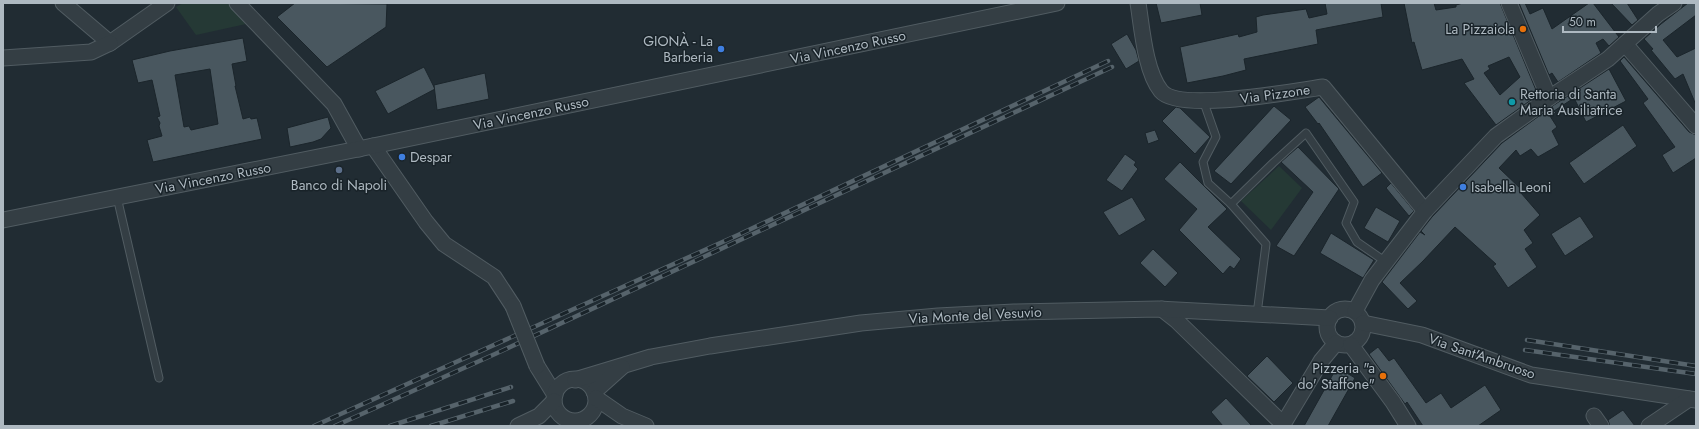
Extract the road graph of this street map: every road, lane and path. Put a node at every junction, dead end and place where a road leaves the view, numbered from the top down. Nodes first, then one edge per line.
1 (63, 3) edge
2 (167, 3) edge
3 (237, 3) edge
4 (1057, 3) edge
5 (1138, 3) edge
6 (1509, 3) edge
7 (1674, 3) edge
8 (110, 43) junction
9 (1625, 44) junction
10 (3, 58) edge
11 (1548, 98) junction
12 (1202, 100) junction
13 (1696, 126) edge
14 (366, 148) junction
15 (117, 197) junction
16 (1232, 204) junction
17 (1425, 211) junction
18 (3, 220) edge
19 (1386, 262) junction
20 (1162, 309) junction
21 (1257, 314) junction
22 (1359, 317) junction
23 (1330, 318) junction
24 (1336, 343) junction
25 (1351, 345) junction
26 (624, 366) junction
27 (539, 370) junction
28 (159, 378) dead end
29 (572, 380) junction
30 (595, 395) junction
31 (554, 398) junction
32 (1693, 400) edge
33 (539, 416) junction
34 (622, 416) junction
35 (564, 418) junction
36 (584, 419) junction
37 (1283, 425) edge
38 (518, 426) edge
39 (646, 426) edge
40 (1408, 426) edge
41 (1649, 426) edge

1 - 8 street
2 - 8 street
3 - 14 street
4 - 14 street, Via Vincenzo Russo
5 - 12 street, Via Pizzone
6 - 11 street
7 - 9 street
8 - 10 street
9 - 11 street
9 - 13 street
11 - 17 street
12 - 16 lane
12 - 17 street, Via Pizzone
14 - 15 street, Via Vincenzo Russo
14 - 27 street, bridge
15 - 18 street, Via Vincenzo Russo
15 - 28 lane
16 - 19 lane
16 - 21 lane
17 - 19 street
19 - 22 street
20 - 21 street, Via Monte del Vesuvio
20 - 26 street, Via Monte del Vesuvio
20 - 37 street
21 - 23 street, Via Monte del Vesuvio
22 - 23 street
22 - 25 street
22 - 32 street, Via Sant'Ambruoso
23 - 24 street
24 - 25 street
24 - 37 street
25 - 40 street
26 - 29 street, Via Monte del Vesuvio
26 - 30 street, Via Monte del Vesuvio
27 - 29 street
27 - 31 street
29 - 30 street
29 - 31 street, Via Monte del Vesuvio
30 - 34 street
30 - 36 street, Via Monte del Vesuvio
31 - 33 street, Via Monte del Vesuvio
31 - 35 street
32 - 41 street
33 - 35 street
33 - 38 street, Via Monte del Vesuvio
34 - 36 street
34 - 39 street
35 - 36 street

